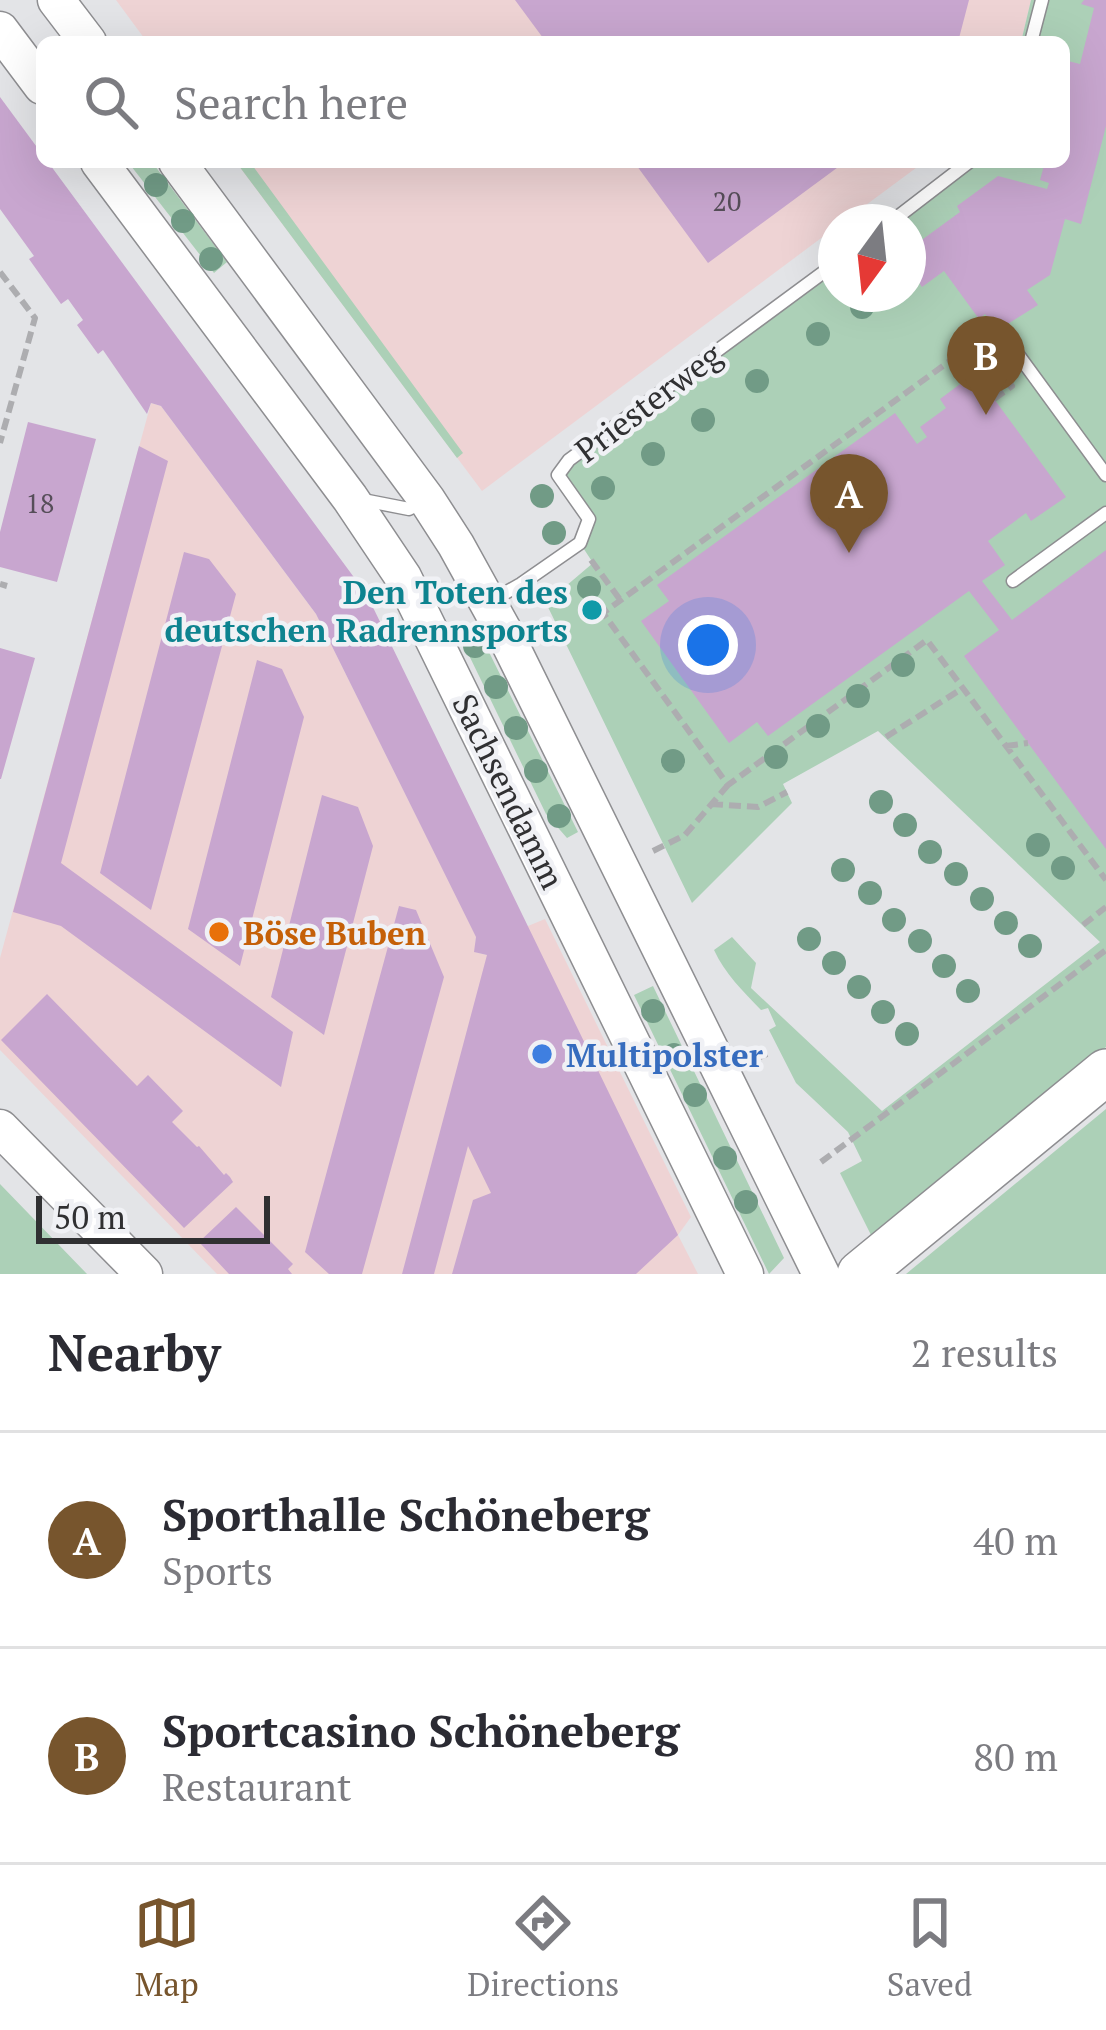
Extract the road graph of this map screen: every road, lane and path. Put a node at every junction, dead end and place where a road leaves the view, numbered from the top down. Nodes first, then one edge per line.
1 (56, 0) edge
2 (1042, 0) edge
3 (0, 30) edge
4 (83, 36) edge
5 (1033, 36) edge
6 (36, 78) edge
7 (103, 168) edge
8 (181, 168) edge
9 (961, 168) edge
10 (914, 204) edge
11 (0, 272) edge
12 (818, 276) edge
13 (1014, 350) dead end
14 (996, 365) dead end
15 (1004, 376) dead end
16 (994, 399) dead end
17 (0, 443) edge
18 (1106, 475) edge
19 (350, 498) junction
20 (427, 500) junction
21 (1106, 513) edge
22 (593, 562) dead end
23 (1012, 581) dead end
24 (621, 601) junction
25 (488, 602) junction
26 (432, 632) junction
27 (963, 688) junction
28 (886, 737) dead end
29 (1028, 743) dead end
30 (1006, 746) junction
31 (728, 784) junction
32 (787, 792) dead end
33 (711, 804) junction
34 (653, 851) dead end
35 (1106, 880) edge
36 (1106, 907) edge
37 (1083, 926) dead end
38 (1106, 950) edge
39 (660, 953) junction
40 (602, 982) junction
41 (767, 1054) dead end
42 (758, 1058) dead end
43 (1106, 1072) edge
44 (0, 1128) edge
45 (821, 1162) dead end
46 (144, 1274) edge
47 (745, 1274) edge
48 (821, 1274) edge
49 (860, 1274) edge

1 - 4 main road
2 - 5 lane
3 - 6 main road
7 - 19 main road, Sachsendamm
8 - 20 main road, Sachsendamm
9 - 10 lane
11 - 17 path
12 - 25 lane, Priesterweg
13 - 18 lane
14 - 24 path
15 - 16 path
19 - 20 lane
19 - 26 main road, Sachsendamm
20 - 25 main road, Sachsendamm
21 - 23 lane
22 - 24 path
24 - 31 path
25 - 26 main road
25 - 39 main road, Sachsendamm
26 - 40 main road, Sachsendamm
27 - 28 path
27 - 30 path
27 - 31 path
29 - 30 path
30 - 35 path
31 - 33 path
32 - 33 path
33 - 34 path
36 - 37 path
38 - 45 path
39 - 40 main road
39 - 48 main road, Sachsendamm
40 - 47 main road, Sachsendamm
41 - 42 path
43 - 49 highway
44 - 46 main road

